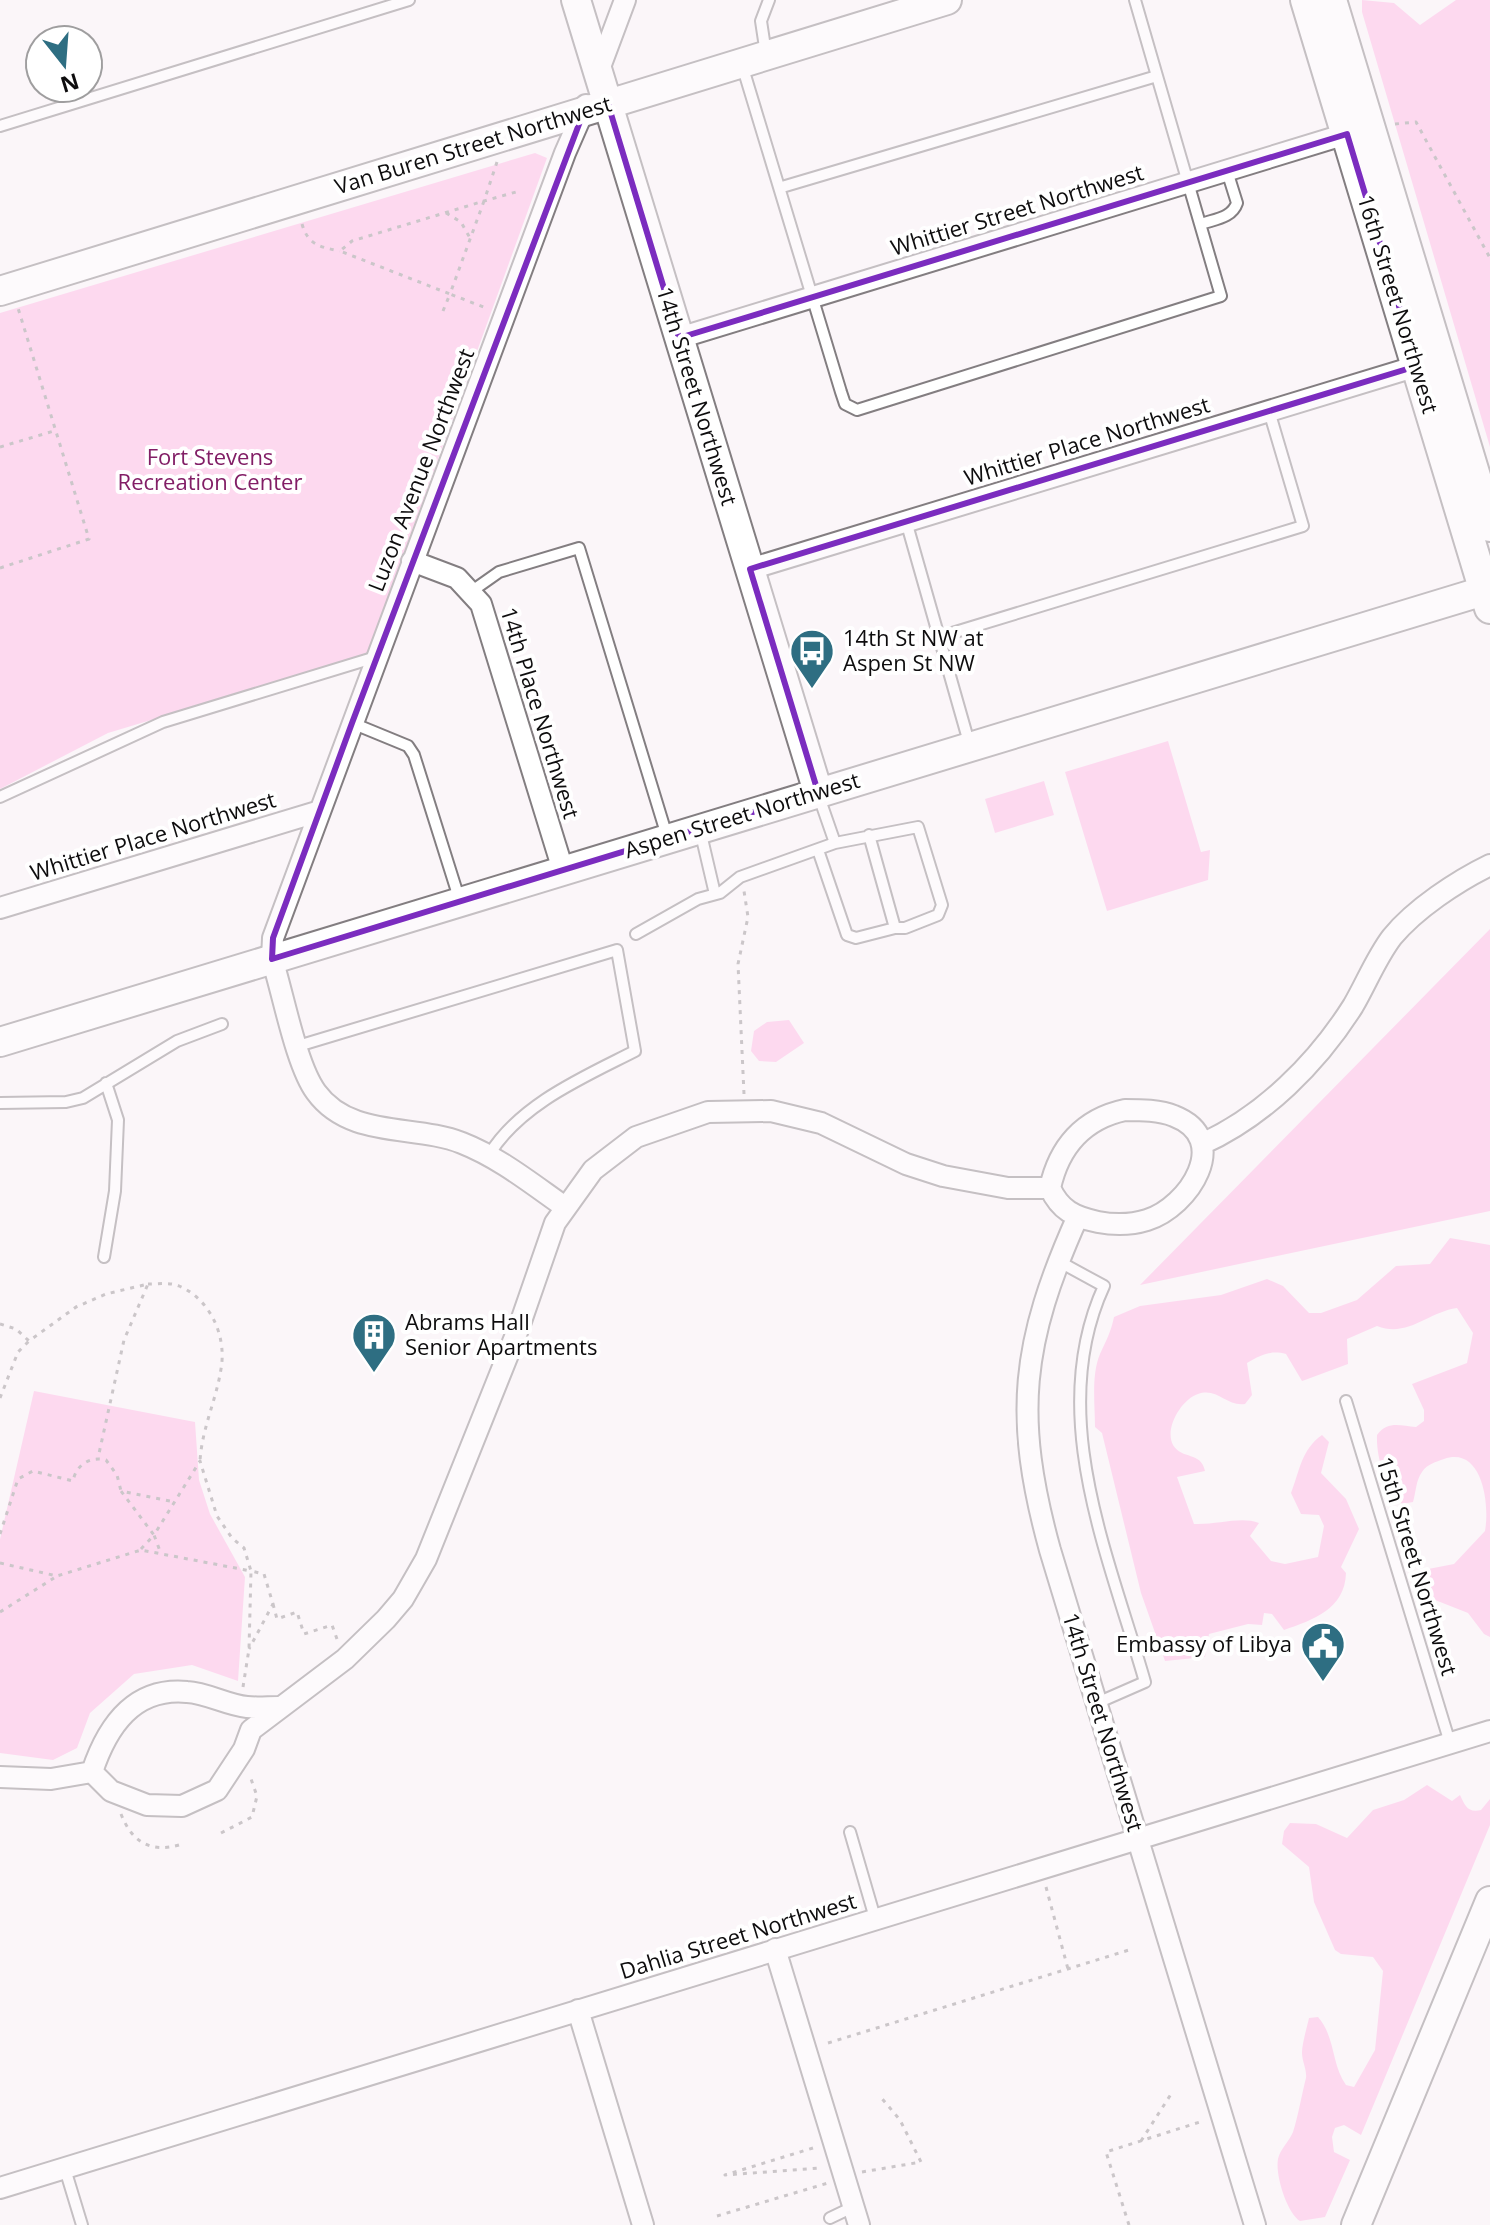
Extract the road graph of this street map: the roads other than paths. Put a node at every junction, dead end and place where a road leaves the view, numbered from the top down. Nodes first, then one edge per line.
1 (409, 0) edge
2 (576, 0) edge
3 (625, 0) edge
4 (769, 0) edge
5 (947, 0) edge
6 (1135, 0) edge
7 (1306, 0) edge
8 (1331, 0) edge
9 (754, 59) junction
10 (598, 73) junction
11 (1157, 76) junction
12 (596, 107) junction
13 (0, 126) edge
14 (1368, 129) junction
15 (1227, 171) junction
16 (1188, 182) junction
17 (782, 187) junction
18 (1201, 224) junction
19 (813, 297) junction
20 (9, 299) edge
21 (679, 338) junction
22 (1428, 362) junction
23 (1269, 411) junction
24 (906, 521) junction
25 (1490, 526) edge
26 (412, 561) junction
27 (750, 569) junction
28 (472, 591) junction
29 (1488, 596) edge
30 (939, 637) junction
31 (376, 657) junction
32 (352, 723) junction
33 (970, 746) junction
34 (818, 792) junction
35 (0, 797) edge
36 (320, 811) junction
37 (700, 828) junction
38 (869, 835) junction
39 (668, 838) junction
40 (835, 843) junction
41 (818, 850) junction
42 (1490, 865) edge
43 (563, 870) junction
44 (715, 894) junction
45 (460, 901) junction
46 (0, 908) edge
47 (895, 928) junction
48 (636, 934) dead end
49 (272, 959) junction
50 (222, 1024) dead end
51 (0, 1042) edge
52 (298, 1046) junction
53 (106, 1083) junction
54 (0, 1103) edge
55 (1202, 1144) junction
56 (489, 1155) junction
57 (1050, 1188) junction
58 (565, 1207) junction
59 (1078, 1216) junction
60 (104, 1257) dead end
61 (1058, 1261) junction
62 (1346, 1401) dead end
63 (237, 1698) junction
64 (1097, 1703) junction
65 (278, 1707) junction
66 (1490, 1731) edge
67 (248, 1740) junction
68 (1450, 1743) junction
69 (92, 1772) junction
70 (0, 1777) edge
71 (850, 1832) dead end
72 (1138, 1837) junction
73 (1490, 1901) edge
74 (875, 1918) junction
75 (775, 1949) junction
76 (578, 2010) junction
77 (65, 2169) junction
78 (0, 2188) edge
79 (856, 2216) edge
80 (830, 2218) dead end
81 (82, 2225) edge
82 (643, 2225) edge
83 (1255, 2225) edge
84 (1356, 2225) edge

1 - 13 lane
2 - 10 street, 14th Street Northwest
3 - 10 street
4 - 9 lane
5 - 9 street, Van Buren Street Northwest
6 - 11 lane
7 - 14 main road, 16th Street Northwest
8 - 14 main road, 16th Street Northwest
9 - 12 street, Van Buren Street Northwest
9 - 17 lane
10 - 12 street, 14th Street Northwest
11 - 16 lane
11 - 17 lane
12 - 20 street, Van Buren Street Northwest
12 - 21 street, 14th Street Northwest
12 - 26 street, Luzon Avenue Northwest
14 - 15 street, Whittier Street Northwest
14 - 22 main road, 16th Street Northwest
15 - 16 street, Whittier Street Northwest
15 - 18 lane
16 - 18 lane
16 - 19 street, Whittier Street Northwest
17 - 19 lane
18 - 19 lane
19 - 21 street, Whittier Street Northwest
21 - 27 street, 14th Street Northwest
22 - 23 street, Whittier Place Northwest
22 - 25 main road, 16th Street Northwest
22 - 29 main road, 16th Street Northwest
23 - 24 street, Whittier Place Northwest
23 - 30 lane
24 - 27 street, Whittier Place Northwest
24 - 30 lane
26 - 28 street, 14th Place Northwest
26 - 31 street, Luzon Avenue Northwest
27 - 34 street, 14th Street Northwest
28 - 39 lane
28 - 43 street, 14th Place Northwest
29 - 33 street, Aspen Street Northwest
30 - 33 lane
31 - 32 street, Luzon Avenue Northwest
31 - 35 lane
32 - 36 street, Luzon Avenue Northwest
32 - 45 lane
33 - 34 street, Aspen Street Northwest
34 - 37 street, Aspen Street Northwest
34 - 40 lane
36 - 46 street, Whittier Place Northwest
36 - 49 street, Luzon Avenue Northwest
37 - 39 street, Aspen Street Northwest
37 - 44 lane
38 - 40 lane
38 - 47 lane
38 - 47 lane
39 - 43 street, Aspen Street Northwest
40 - 41 lane
41 - 44 lane
41 - 47 lane
42 - 55 street
43 - 45 street, Aspen Street Northwest
44 - 48 lane
45 - 49 street, Aspen Street Northwest
49 - 51 street, Aspen Street Northwest
49 - 52 street
50 - 53 lane
52 - 56 street
52 - 56 lane
53 - 54 lane
53 - 60 lane
55 - 57 street
55 - 59 street
56 - 58 street
57 - 58 street
57 - 59 street
58 - 65 street
59 - 61 street, 14th Street Northwest
61 - 64 street, 14th Street Northwest
61 - 64 lane
62 - 68 lane, 15th Street Northwest
63 - 65 street
63 - 67 street
63 - 69 street
64 - 72 street, 14th Street Northwest
65 - 67 street
66 - 68 street, Dahlia Street Northwest
67 - 69 street
68 - 72 street, Dahlia Street Northwest
69 - 70 street
71 - 74 lane
72 - 74 street, Dahlia Street Northwest
72 - 83 street, 14th Street Northwest
73 - 84 street
74 - 75 street, Dahlia Street Northwest
75 - 76 street, Dahlia Street Northwest
75 - 79 street
76 - 77 street, Dahlia Street Northwest
76 - 82 street
77 - 78 street, Dahlia Street Northwest
77 - 81 lane
79 - 80 lane

